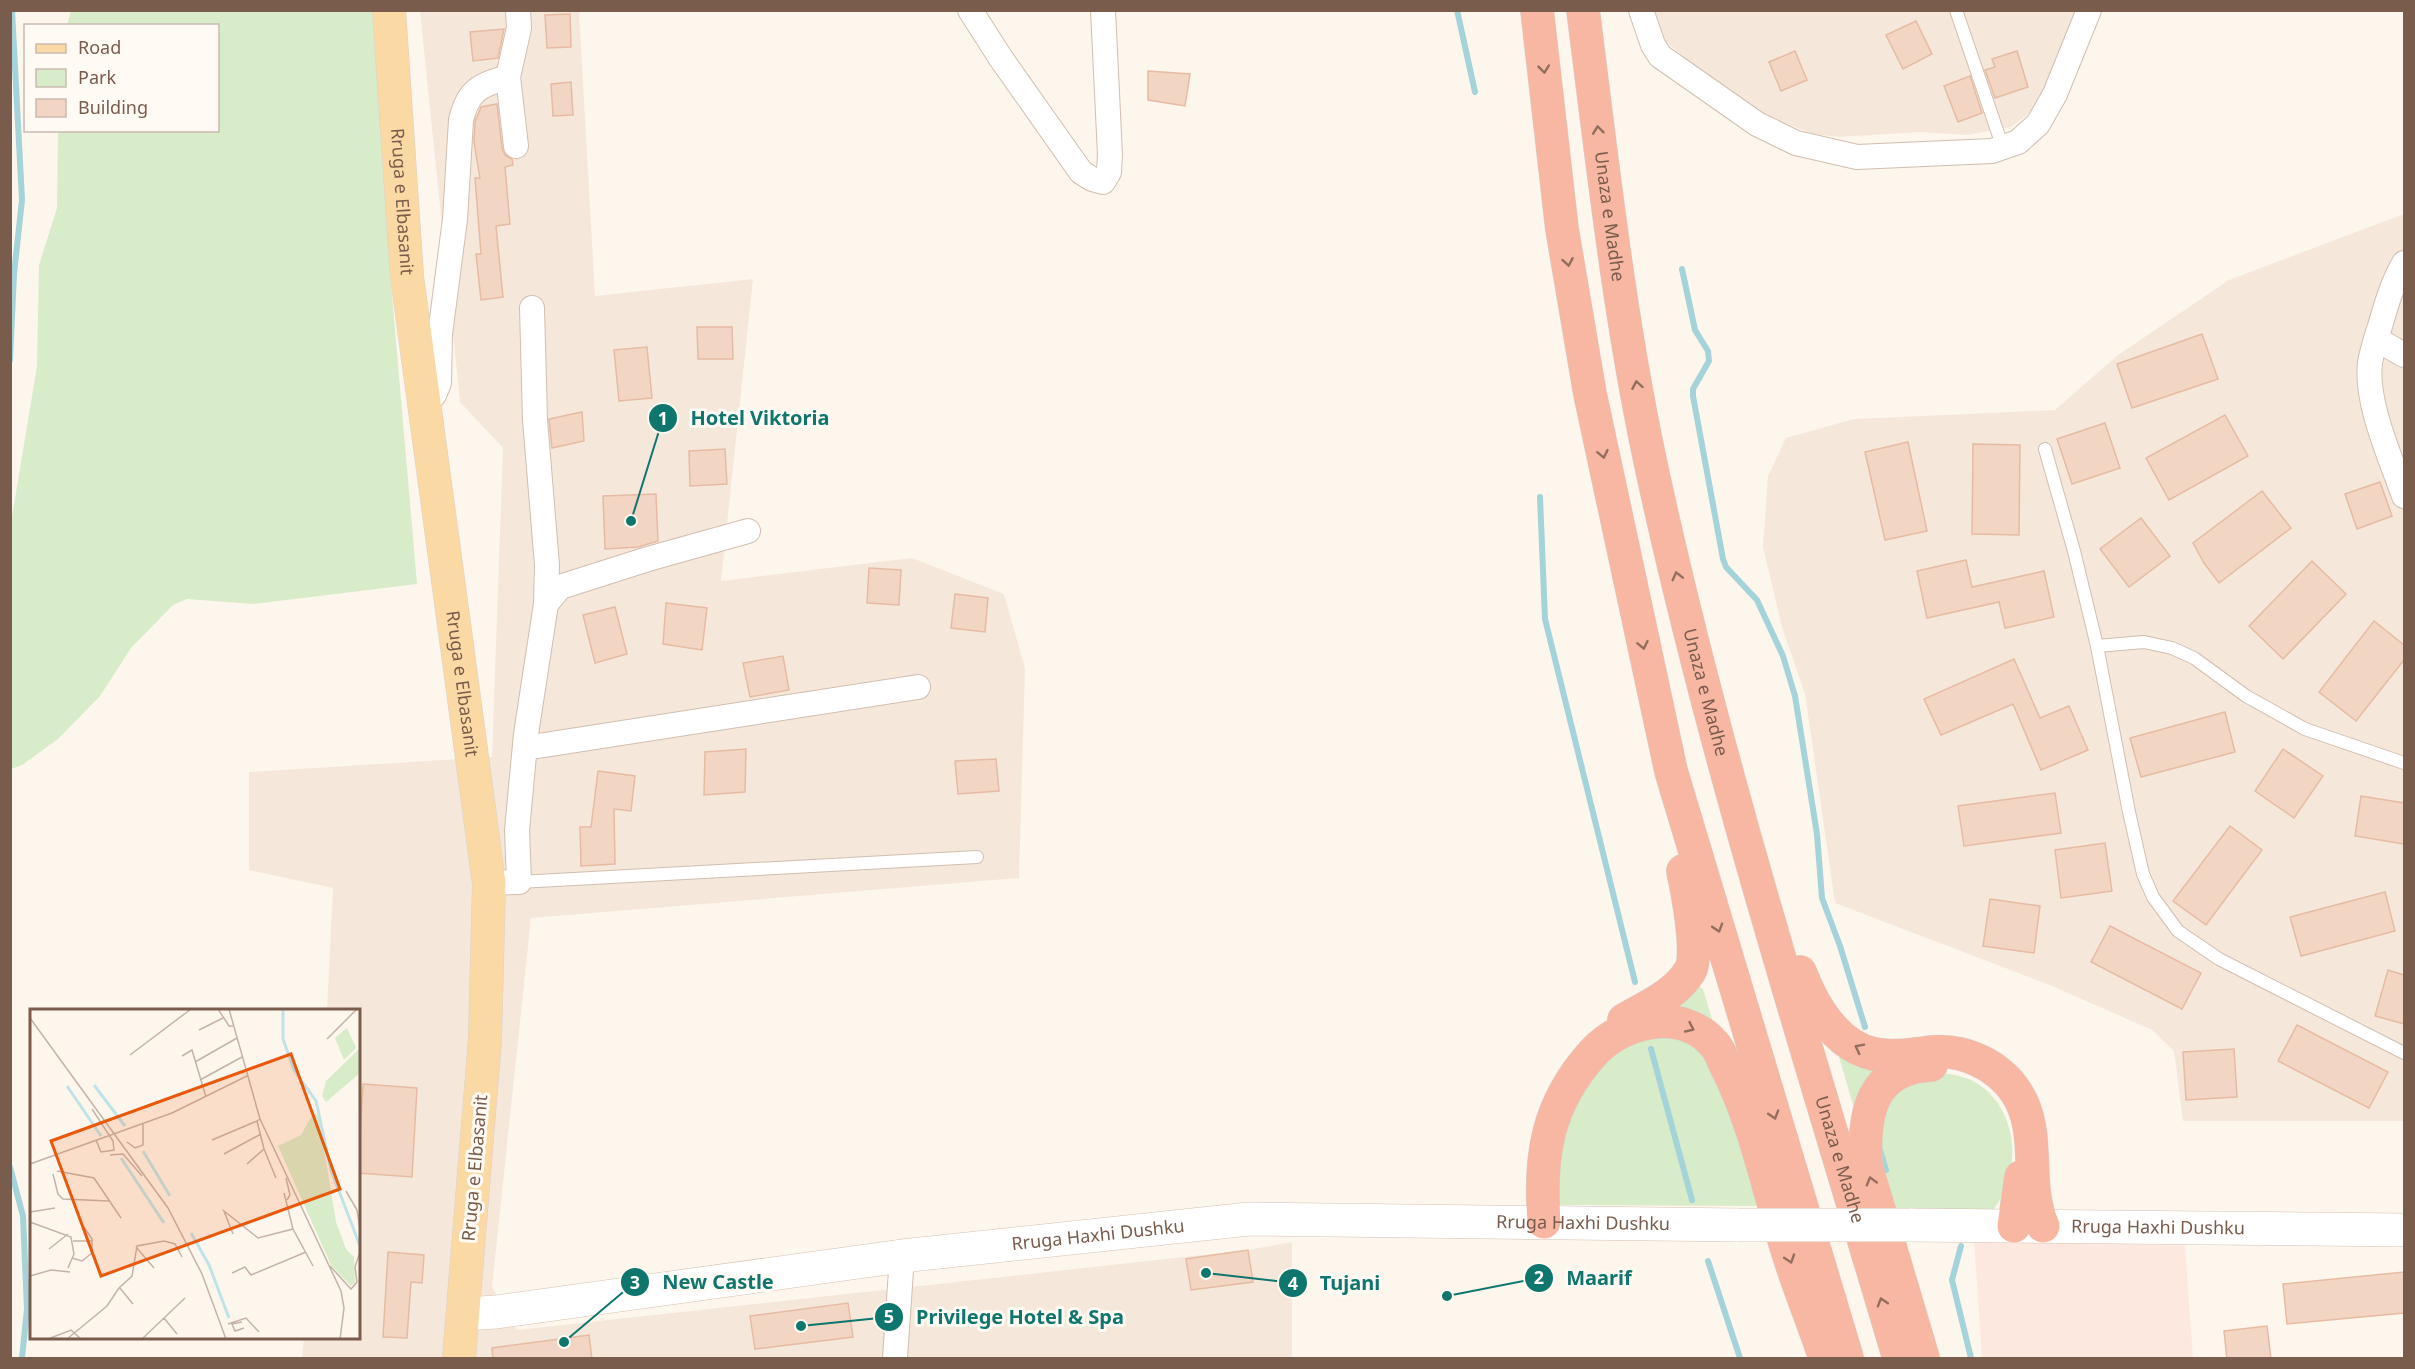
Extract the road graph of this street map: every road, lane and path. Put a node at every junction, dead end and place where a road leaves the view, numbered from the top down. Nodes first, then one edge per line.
1 (389, 10) edge
2 (518, 10) edge
3 (970, 10) edge
4 (1103, 10) edge
5 (1537, 10) edge
6 (1584, 10) edge
7 (1641, 10) edge
8 (1956, 10) edge
9 (2088, 10) edge
10 (508, 77) junction
11 (516, 146) dead end
12 (2003, 148) junction
13 (2404, 263) edge
14 (532, 308) dead end
15 (2376, 339) junction
16 (2404, 355) edge
17 (423, 407) junction
18 (2044, 449) dead end
19 (2404, 496) edge
20 (748, 531) dead end
21 (546, 604) junction
22 (2097, 646) junction
23 (918, 687) dead end
24 (525, 748) junction
25 (1720, 755) junction
26 (2404, 763) edge
27 (1671, 771) junction
28 (976, 857) dead end
29 (504, 883) junction
30 (2404, 1053) edge
31 (1533, 1222) junction
32 (2028, 1226) junction
33 (2404, 1230) edge
34 (902, 1256) junction
35 (463, 1314) junction
36 (459, 1359) edge
37 (895, 1359) edge
38 (1825, 1359) edge
39 (1847, 1359) edge
40 (1899, 1359) edge
41 (1923, 1359) edge

1 - 17 main road, Rruga e Elbasanit
2 - 10 street
3 - 4 street
5 -> 27 highway
25 -> 6 highway, Unaza e Madhe
7 - 12 street
8 - 12 lane
9 - 12 street
10 - 11 street
10 - 17 street
13 - 15 street
14 - 21 street
15 - 16 street
15 - 19 street
17 - 29 main road, Rruga e Elbasanit
18 - 22 lane
20 - 21 street
21 - 24 street
22 - 26 lane
22 - 30 lane
23 - 24 street
24 - 29 street
32 -> 25 highway
40 -> 25 highway, Unaza e Madhe
27 - 31 highway
27 -> 39 highway
28 - 29 lane
29 - 35 main road, Rruga e Elbasanit
31 - 32 street, Rruga Haxhi Dushku, bridge
31 - 34 street, Rruga Haxhi Dushku
31 -> 38 highway
32 - 33 street, Rruga Haxhi Dushku
41 -> 32 highway
34 - 35 street, Rruga Haxhi Dushku
34 - 37 street
35 - 36 main road, Rruga e Elbasanit

